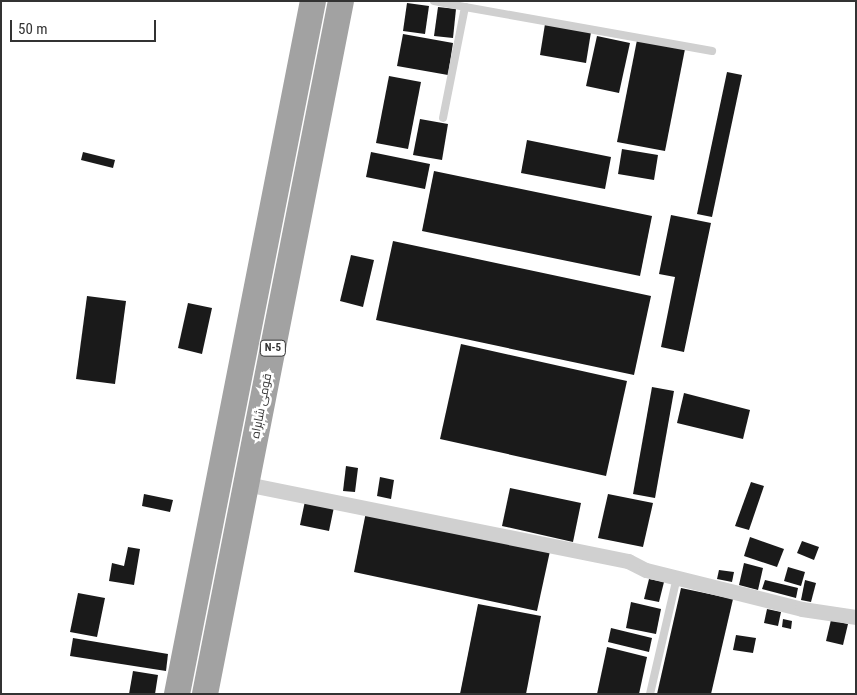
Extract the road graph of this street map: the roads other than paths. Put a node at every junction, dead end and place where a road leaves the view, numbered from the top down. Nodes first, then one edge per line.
1 (313, 1) edge
2 (341, 1) edge
3 (434, 1) edge
4 (465, 7) junction
5 (712, 51) dead end
6 (443, 118) dead end
7 (246, 484) junction
8 (676, 577) junction
9 (856, 617) edge
10 (177, 694) edge
11 (204, 694) edge
12 (650, 694) edge

1 - 10 highway, N-5
2 - 7 highway, قومی شاہراہ / N-5
3 - 4 lane
4 - 5 lane
4 - 6 lane
7 - 8 street
7 - 11 highway, قومی شاہراہ / N-5
8 - 9 street
8 - 12 lane

